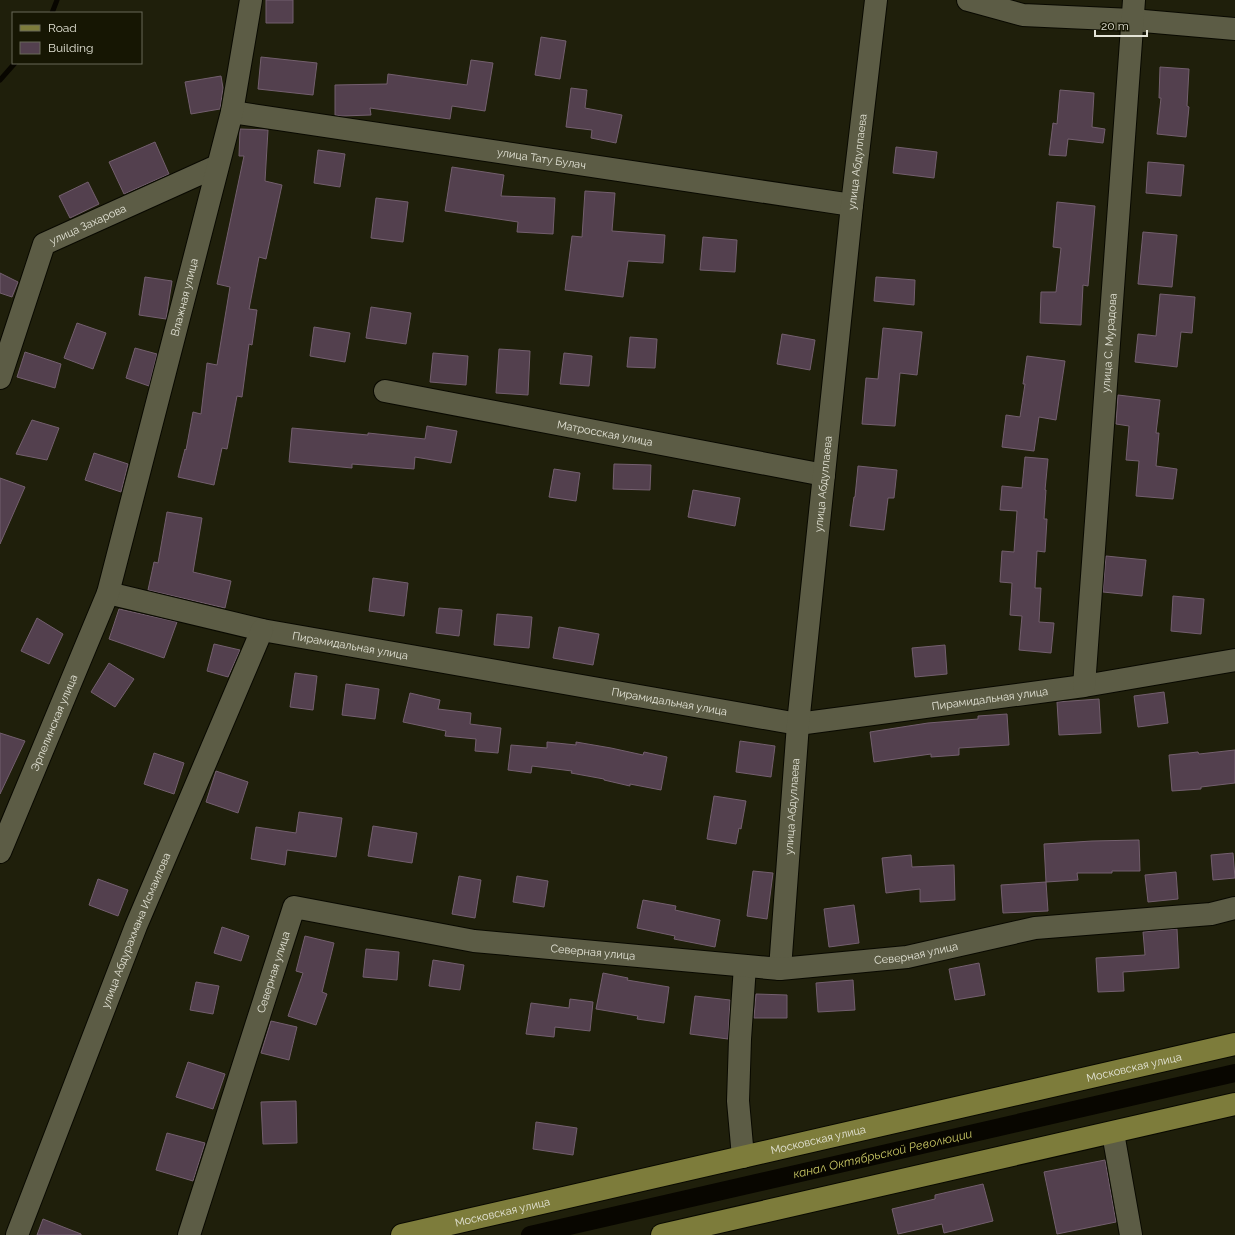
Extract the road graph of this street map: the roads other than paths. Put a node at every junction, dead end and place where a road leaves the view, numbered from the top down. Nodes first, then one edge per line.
1 (252, 0) edge
2 (876, 0) edge
3 (968, 0) edge
4 (1133, 10) edge
5 (1235, 29) edge
6 (232, 112) junction
7 (218, 166) junction
8 (852, 205) junction
9 (0, 378) edge
10 (386, 391) dead end
11 (824, 475) junction
12 (108, 592) junction
13 (262, 630) junction
14 (1235, 660) edge
15 (1084, 686) junction
16 (798, 724) junction
17 (0, 852) edge
18 (1235, 908) edge
19 (745, 966) junction
20 (780, 969) junction
21 (1235, 1044) edge
22 (1235, 1104) edge
23 (1112, 1133) junction
24 (742, 1157) junction
25 (17, 1235) edge
26 (189, 1235) edge
27 (402, 1235) edge
28 (662, 1235) edge
29 (1131, 1235) edge

1 - 6 street, Влажная улица
2 - 8 street, улица Абдуллаева
3 - 4 street
4 - 5 street
4 - 15 street, улица С. Мурадова
6 - 7 street, Влажная улица
6 - 8 street, улица Тату Булач
7 - 9 street, улица Захарова
7 - 12 street, Влажная улица
8 - 11 street, улица Абдуллаева
10 - 11 street, Матросская улица
11 - 16 street, улица Абдуллаева
12 - 13 street, Пирамидальная улица
12 - 17 street, Эрпелинская улица
13 - 16 street, Пирамидальная улица
13 - 25 street, улица Абдурахмана Исмаилова
14 - 15 street, Пирамидальная улица
15 - 16 street, Пирамидальная улица
16 - 20 street, улица Абдуллаева
18 - 20 street, Северная улица
19 - 20 street, Северная улица
19 - 24 street
19 - 26 street, Северная улица
21 - 24 main road, Московская улица
22 - 23 main road
23 - 28 main road
23 - 29 street
24 - 27 main road, Московская улица

